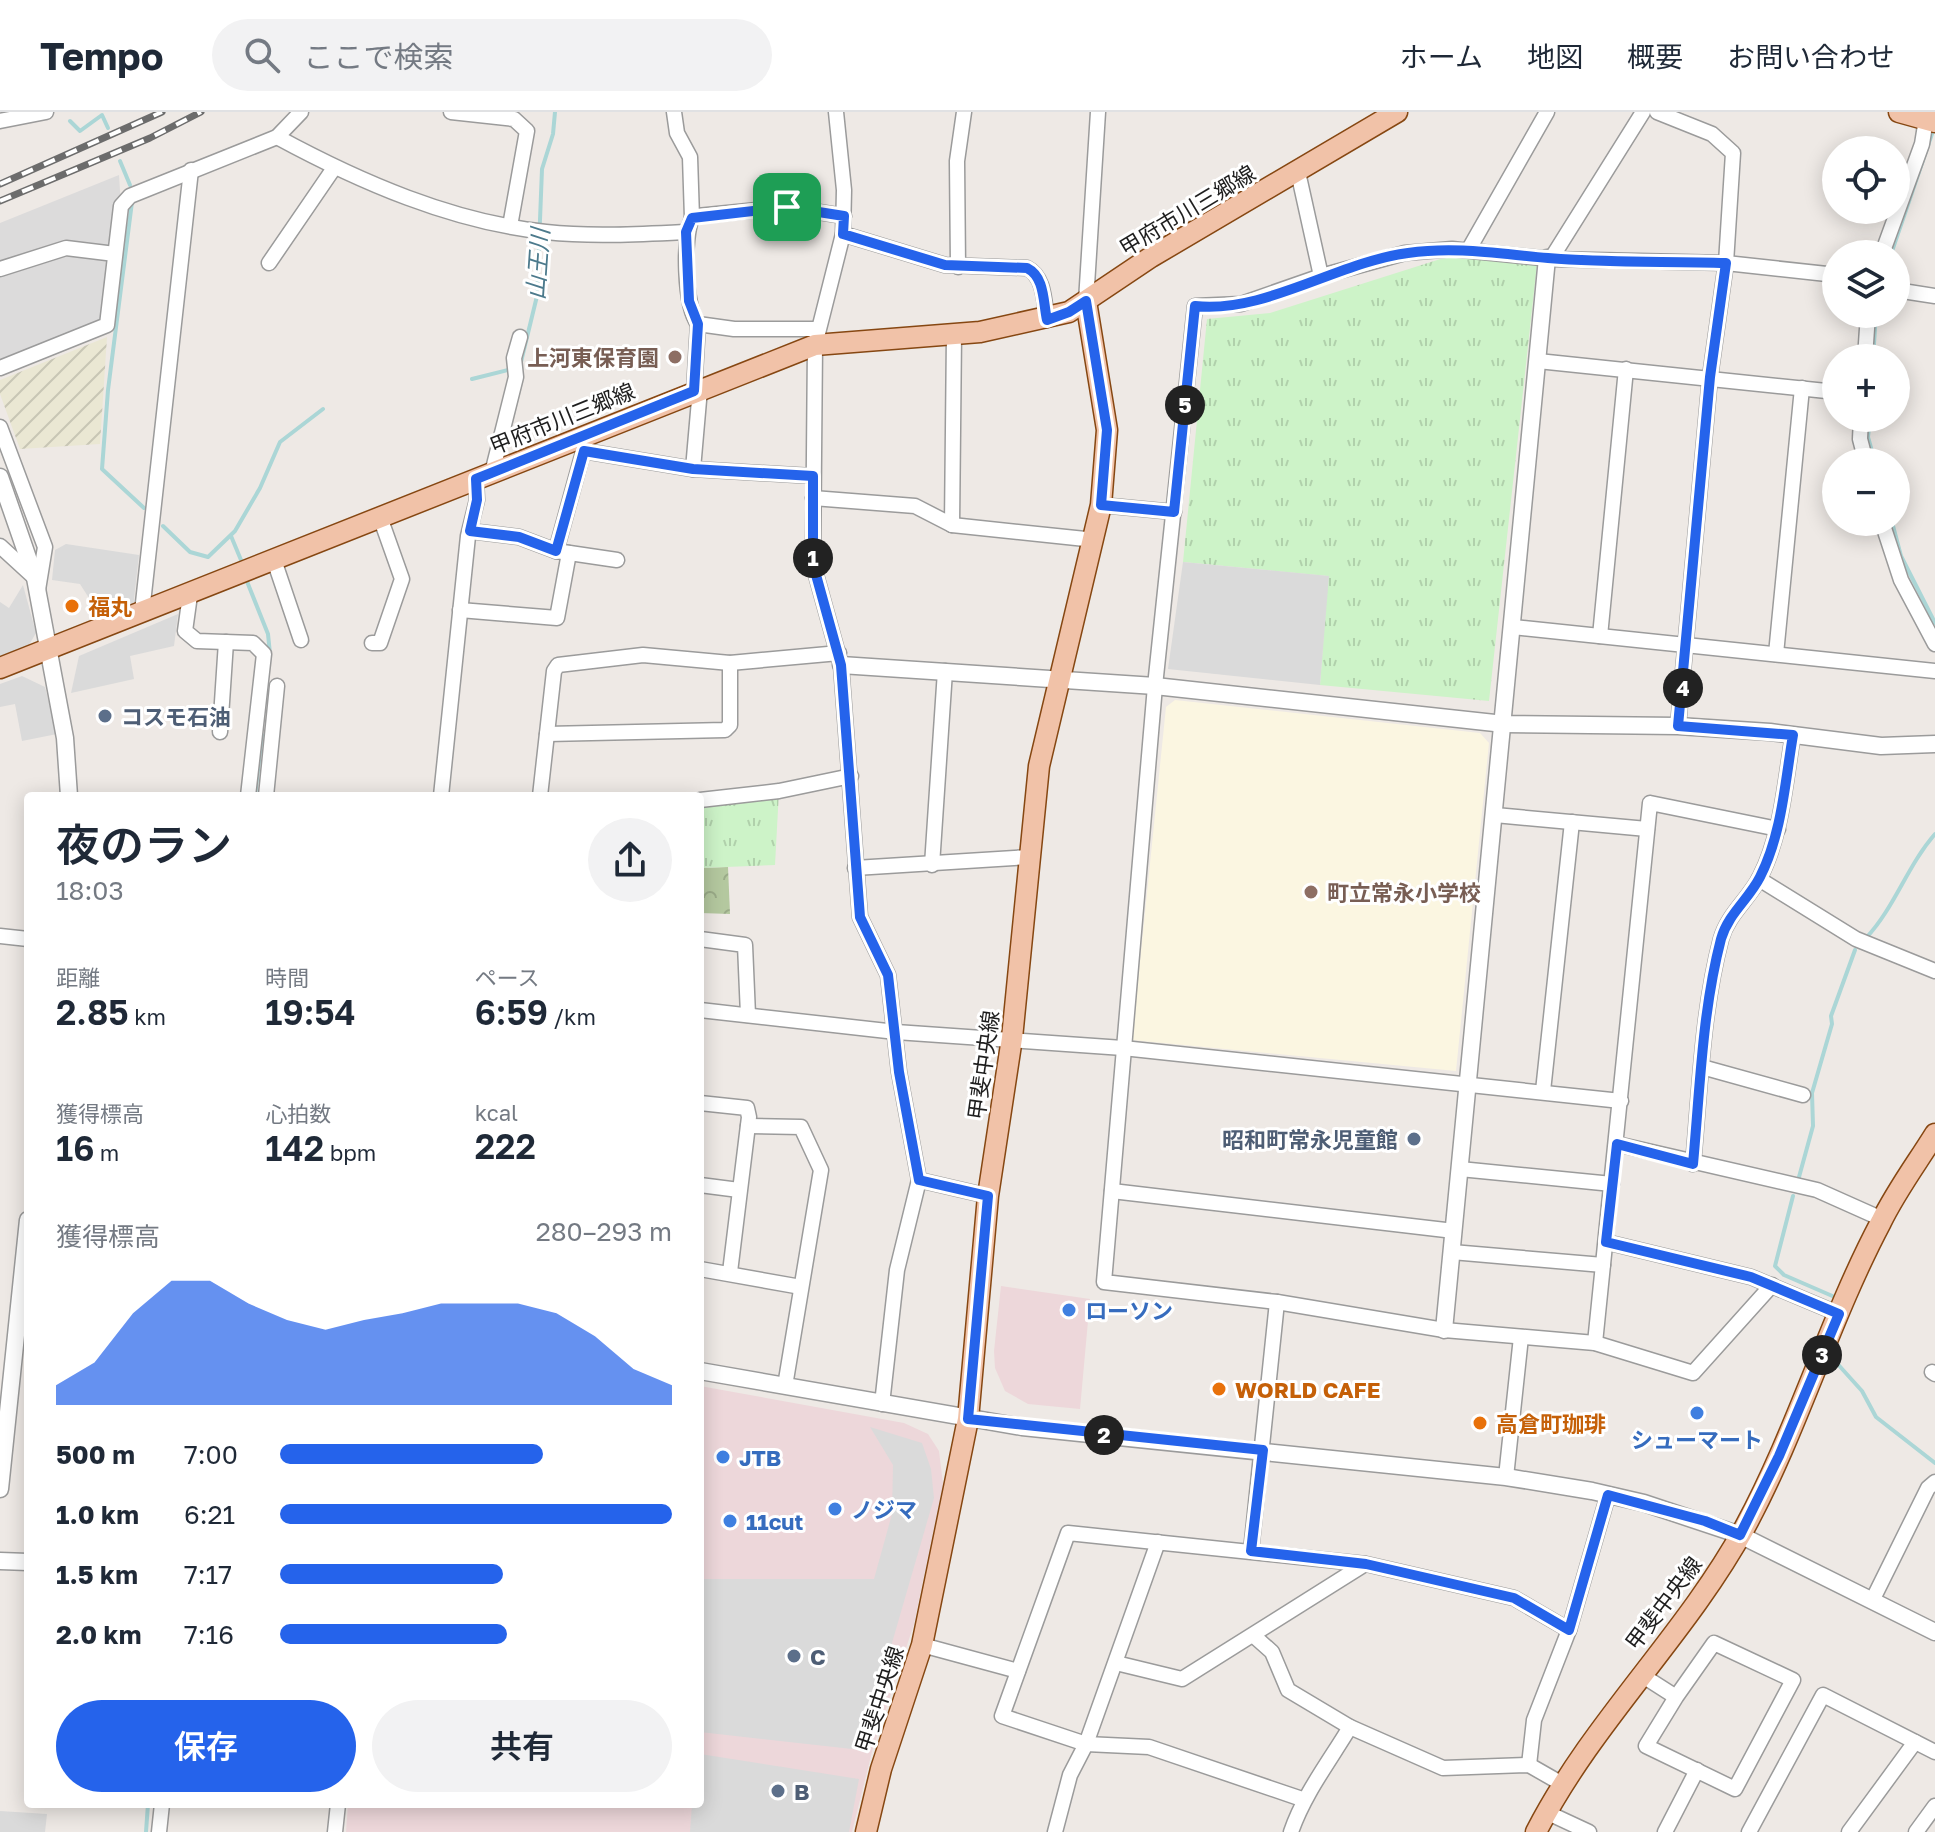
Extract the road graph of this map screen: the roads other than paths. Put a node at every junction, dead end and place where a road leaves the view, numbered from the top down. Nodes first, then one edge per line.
1 (301, 112) edge
2 (451, 112) edge
3 (674, 112) edge
4 (836, 112) edge
5 (964, 112) edge
6 (1098, 112) edge
7 (1397, 112) edge
8 (1547, 112) edge
9 (1643, 112) edge
10 (1657, 112) edge
11 (1899, 112) edge
12 (39, 113) edge
13 (508, 115) edge
14 (1930, 120) edge
15 (0, 121) edge
16 (277, 137) junction
17 (334, 168) junction
18 (191, 170) junction
19 (1298, 172) junction
20 (844, 216) junction
21 (689, 225) junction
22 (510, 226) junction
23 (843, 234) junction
24 (1887, 240) edge
25 (1469, 249) junction
26 (115, 254) junction
27 (1549, 258) junction
28 (269, 263) dead end
29 (1726, 263) junction
30 (958, 267) junction
31 (0, 269) edge
32 (1822, 273) edge
33 (1321, 276) junction
34 (1910, 292) edge
35 (1935, 296) edge
36 (1086, 301) junction
37 (1047, 320) junction
38 (698, 324) junction
39 (954, 334) junction
40 (520, 337) dead end
41 (816, 337) junction
42 (1538, 361) junction
43 (0, 368) edge
44 (1626, 369) junction
45 (1710, 377) junction
46 (1802, 388) junction
47 (697, 390) junction
48 (1822, 390) edge
49 (0, 427) edge
50 (586, 442) junction
51 (693, 469) junction
52 (484, 476) junction
53 (813, 476) junction
54 (0, 477) edge
55 (813, 498) junction
56 (1101, 505) junction
57 (1174, 512) junction
58 (380, 517) junction
59 (952, 525) junction
60 (470, 531) junction
61 (1887, 536) edge
62 (1095, 540) junction
63 (0, 546) edge
64 (562, 552) junction
65 (274, 560) junction
66 (617, 560) dead end
67 (36, 586) junction
68 (190, 595) junction
69 (460, 610) junction
70 (142, 612) junction
71 (1513, 627) junction
72 (1600, 636) junction
73 (301, 640) dead end
74 (226, 642) junction
75 (372, 643) dead end
76 (1935, 644) edge
77 (1687, 645) junction
78 (49, 649) junction
79 (1776, 654) junction
80 (840, 659) junction
81 (730, 663) junction
82 (0, 668) edge
83 (945, 671) junction
84 (1935, 671) edge
85 (1058, 678) junction
86 (277, 686) dead end
87 (1155, 686) junction
88 (1504, 724) junction
89 (1678, 726) junction
90 (220, 732) dead end
91 (547, 734) junction
92 (1793, 735) junction
93 (1935, 744) edge
94 (851, 776) junction
95 (69, 792) edge
96 (248, 792) edge
97 (266, 792) edge
98 (441, 792) edge
99 (540, 792) edge
100 (704, 800) edge
101 (1495, 815) junction
102 (1572, 822) junction
103 (1647, 829) junction
104 (1778, 829) junction
105 (1029, 857) junction
106 (932, 865) junction
107 (855, 868) junction
108 (1759, 879) junction
109 (0, 936) edge
110 (24, 939) edge
111 (704, 940) edge
112 (1935, 971) edge
113 (704, 1010) edge
114 (748, 1015) junction
115 (896, 1032) junction
116 (1012, 1038) junction
117 (1123, 1048) junction
118 (1702, 1067) junction
119 (1468, 1082) junction
120 (1543, 1091) junction
121 (1803, 1095) dead end
122 (1621, 1101) junction
123 (704, 1103) edge
124 (748, 1126) junction
125 (1935, 1134) edge
126 (1617, 1144) junction
127 (1693, 1164) junction
128 (1460, 1169) junction
129 (919, 1180) junction
130 (1612, 1184) junction
131 (704, 1186) edge
132 (739, 1190) junction
133 (1112, 1191) junction
134 (988, 1196) junction
135 (1882, 1219) junction
136 (1454, 1231) junction
137 (1606, 1242) junction
138 (1452, 1252) junction
139 (1603, 1265) junction
140 (704, 1269) edge
141 (730, 1272) junction
142 (1772, 1285) junction
143 (801, 1287) junction
144 (24, 1289) edge
145 (1277, 1302) junction
146 (1839, 1314) junction
147 (1444, 1330) junction
148 (1521, 1337) junction
149 (1595, 1343) junction
150 (704, 1372) edge
151 (785, 1386) junction
152 (882, 1404) junction
153 (968, 1419) junction
154 (1263, 1450) junction
155 (1506, 1477) junction
156 (1935, 1482) edge
157 (0, 1489) edge
158 (1608, 1495) junction
159 (1740, 1535) junction
160 (1158, 1542) junction
161 (1251, 1551) junction
162 (0, 1561) edge
163 (24, 1562) edge
164 (1366, 1564) junction
165 (1872, 1601) junction
166 (1569, 1630) junction
167 (1935, 1632) edge
168 (1254, 1636) junction
169 (922, 1645) junction
170 (1116, 1663) junction
171 (1018, 1671) junction
172 (1640, 1674) junction
173 (1676, 1697) junction
174 (1350, 1727) junction
175 (1915, 1742) junction
176 (1086, 1744) junction
177 (1935, 1752) edge
178 (1529, 1765) junction
179 (1697, 1770) junction
180 (1564, 1785) junction
181 (1302, 1799) junction
182 (1935, 1806) edge
183 (162, 1808) edge
184 (338, 1808) edge
185 (1546, 1812) junction
186 (159, 1832) edge
187 (335, 1832) edge
188 (866, 1832) edge
189 (1055, 1832) edge
190 (1291, 1832) edge
191 (1536, 1832) edge
192 (1589, 1832) edge
193 (1665, 1832) edge
194 (1749, 1832) edge
195 (1849, 1832) edge
196 (1916, 1832) edge

1 - 16 street
2 - 13 street
3 - 21 street
4 - 20 street
5 - 30 street
6 - 36 street
7 - 19 main road, 甲府市川三郷線
8 - 25 street
9 - 27 street
10 - 29 street
11 - 14 main road
12 - 15 street
13 - 22 street
14 - 24 street
16 - 17 street
16 - 18 street
17 - 22 street
17 - 28 street
18 - 26 street
18 - 70 street
19 - 33 street
19 - 36 main road, 甲府市川三郷線
20 - 21 street
20 - 23 street
21 - 22 street
21 - 38 street
23 - 30 street
23 - 41 street
25 - 27 street
25 - 33 street
26 - 31 street
26 - 43 street
27 - 29 street
27 - 42 street
29 - 32 street
29 - 45 street
30 - 37 street
33 - 57 street
34 - 35 street
36 - 37 main road, 甲府市川三郷線
36 - 56 main road, 甲斐中央線
37 - 39 main road, 甲府市川三郷線
38 - 41 street
38 - 47 street
39 - 41 main road, 甲府市川三郷線
39 - 59 street
40 - 52 street
41 - 47 main road, 甲府市川三郷線
41 - 53 street
42 - 44 street
42 - 71 street
44 - 45 street
44 - 72 street
45 - 46 street
45 - 77 street
46 - 48 street
46 - 79 street
47 - 50 main road, 甲府市川三郷線
47 - 51 street
49 - 67 street
50 - 51 street
50 - 52 main road, 甲府市川三郷線
50 - 64 street
51 - 53 street
52 - 58 main road, 甲府市川三郷線
52 - 60 street
53 - 55 street
54 - 67 street
55 - 59 street
55 - 80 street
56 - 57 street
56 - 62 main road, 甲斐中央線
57 - 87 street
58 - 65 main road, 甲府市川三郷線
58 - 75 street
59 - 62 street
60 - 64 street
60 - 69 street
61 - 76 street
62 - 85 main road, 甲斐中央線
63 - 67 street
64 - 66 street
64 - 69 street
65 - 68 main road, 甲府市川三郷線
65 - 73 street
67 - 78 street
68 - 70 main road, 甲府市川三郷線
68 - 74 street
69 - 98 street
70 - 78 main road, 甲府市川三郷線
71 - 72 street
71 - 88 street
72 - 77 street
74 - 90 street
74 - 96 street
77 - 79 street
77 - 89 street
78 - 82 main road, 甲府市川三郷線
78 - 95 street
79 - 84 street
80 - 81 street
80 - 83 street
80 - 94 street
81 - 91 street
81 - 91 street
83 - 85 street
83 - 106 street
85 - 87 street
85 - 105 main road, 甲斐中央線
86 - 97 street
87 - 88 street
87 - 117 street
88 - 89 street
88 - 101 street
89 - 92 street
91 - 99 street
92 - 93 street
92 - 104 street
94 - 100 street
94 - 107 street
101 - 102 street
101 - 119 street
102 - 103 street
102 - 120 street
103 - 104 street
103 - 122 street
104 - 108 street
105 - 106 street
105 - 116 main road, 甲斐中央線
106 - 107 street
107 - 115 street
108 - 112 street
108 - 118 street
109 - 110 street
111 - 114 street
113 - 114 street
114 - 115 street
115 - 116 street
115 - 129 street
116 - 117 street
116 - 134 main road, 甲斐中央線
117 - 119 street
117 - 133 street
118 - 121 street
118 - 127 street
119 - 120 street
119 - 128 street
120 - 122 street
122 - 126 street
123 - 124 street
124 - 132 street
124 - 143 street
125 - 135 main road, 甲斐中央線
126 - 127 street
126 - 130 street
127 - 135 street
128 - 130 street
128 - 136 street
129 - 134 street
129 - 152 street
130 - 137 street
131 - 132 street
132 - 141 street
133 - 136 street
133 - 145 street
134 - 153 main road, 甲斐中央線
135 - 146 main road, 甲斐中央線
136 - 138 street
137 - 139 street
137 - 142 street
138 - 139 street
138 - 147 street
139 - 149 street
140 - 141 street
141 - 143 street
142 - 146 street
142 - 149 street
143 - 151 street
144 - 157 street
145 - 147 street
145 - 154 street
146 - 159 main road, 甲斐中央線
147 - 148 street
148 - 149 street
148 - 155 street
150 - 151 street
151 - 152 street
152 - 153 street
153 - 154 street
153 - 169 main road, 甲斐中央線
154 - 155 street
154 - 161 street
155 - 158 street
156 - 165 street
158 - 159 street
158 - 166 street
159 - 165 street
159 - 172 main road, 甲斐中央線
160 - 161 street
160 - 170 street
160 - 171 street
161 - 164 street
162 - 163 street
164 - 166 street
164 - 168 street
165 - 167 street
166 - 178 street
168 - 170 street
168 - 174 street
169 - 171 street
169 - 188 main road, 甲斐中央線
170 - 176 street
171 - 176 street
172 - 173 street
172 - 180 main road, 甲斐中央線
173 - 179 street
173 - 179 street
174 - 178 street
174 - 181 street
175 - 177 street
175 - 194 street
175 - 195 street
176 - 181 street
176 - 189 street
178 - 180 street
179 - 193 street
180 - 185 main road, 甲斐中央線
181 - 190 street
182 - 196 street
183 - 186 street
184 - 187 street
185 - 191 main road, 甲斐中央線
185 - 192 street

